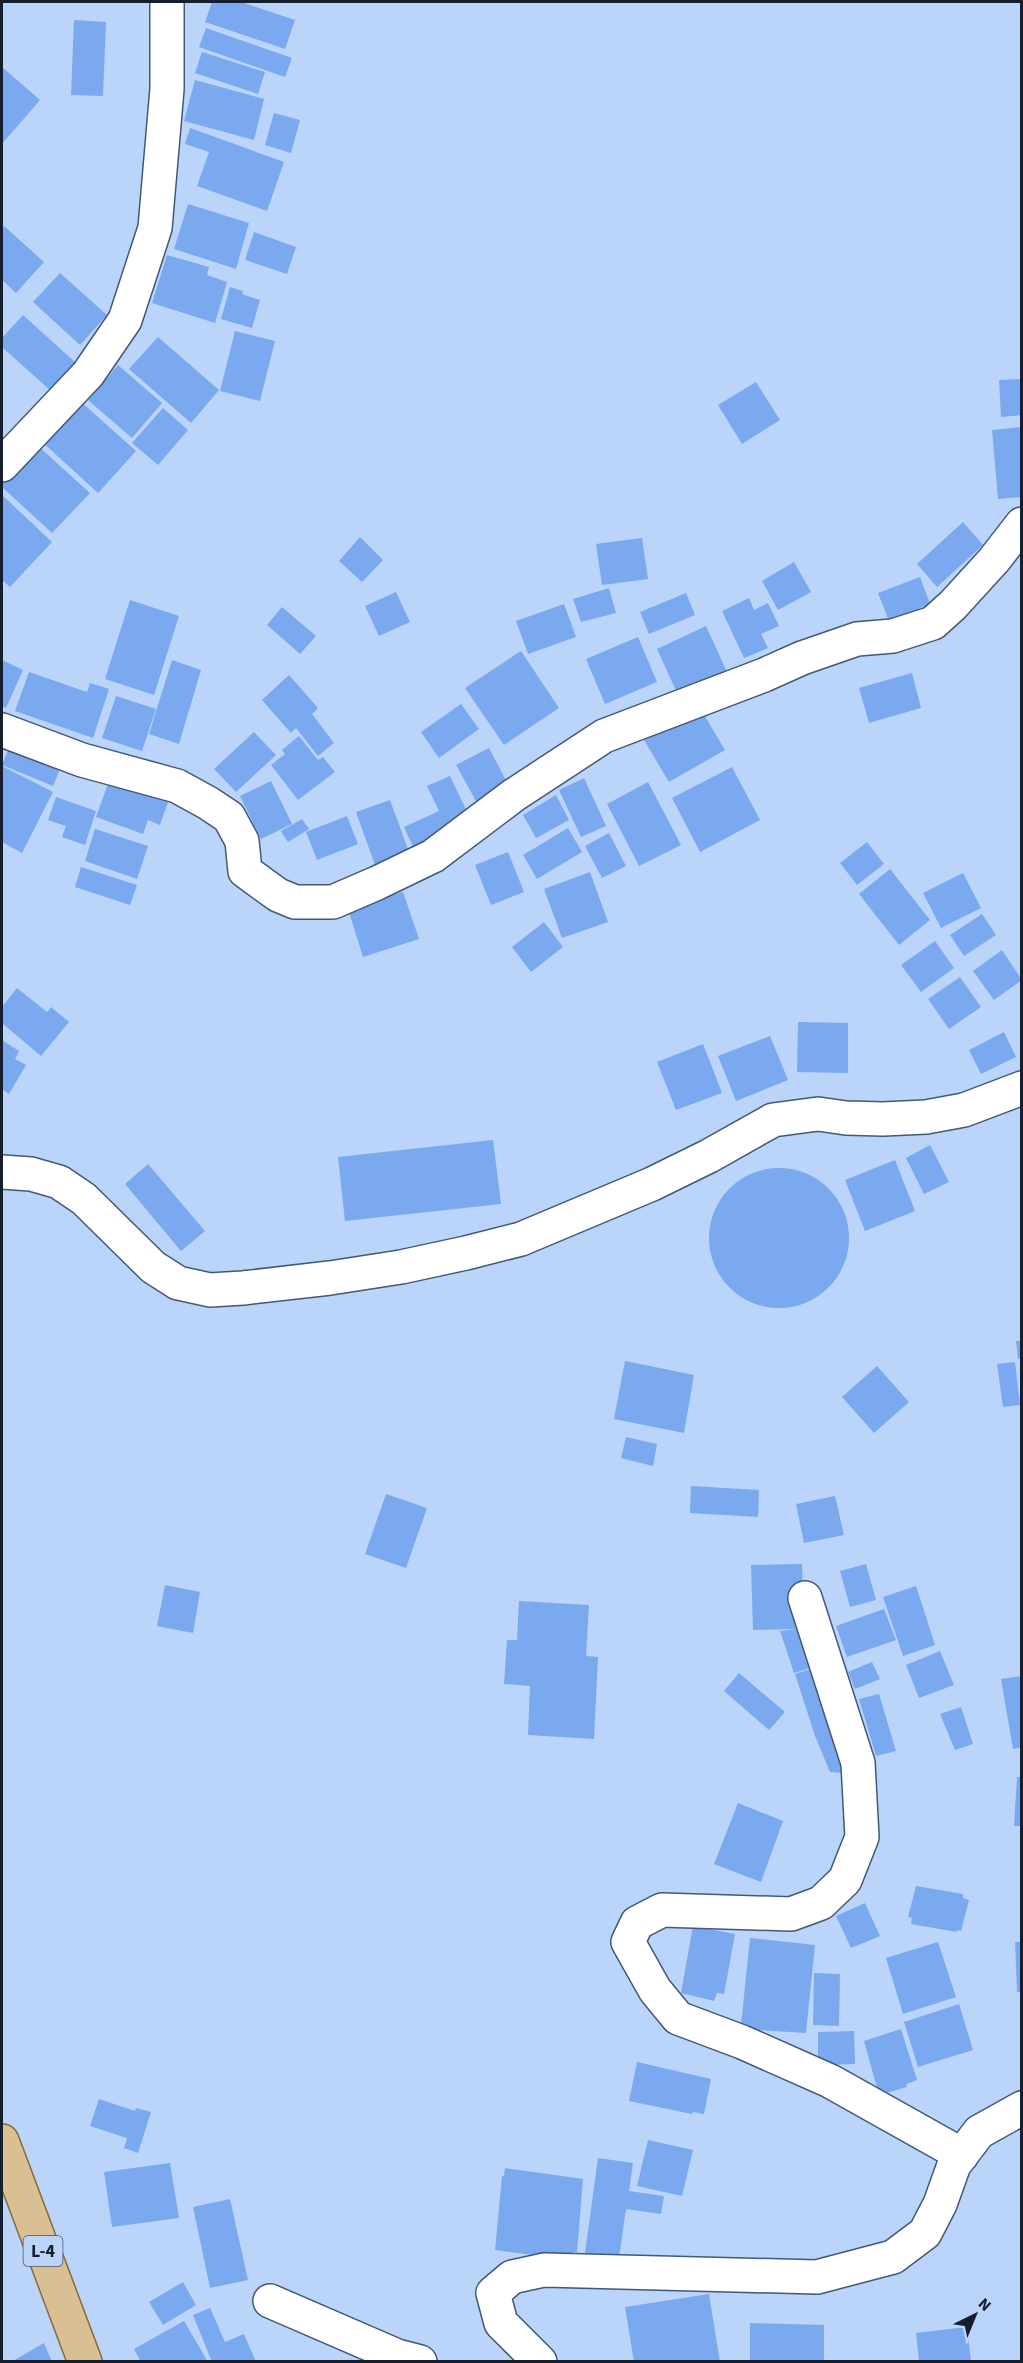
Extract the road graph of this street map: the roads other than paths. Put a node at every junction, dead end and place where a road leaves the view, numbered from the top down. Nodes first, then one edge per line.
1 (166, 2) edge
2 (2, 465) edge
3 (1022, 524) edge
4 (2, 730) edge
5 (1022, 1088) edge
6 (2, 1172) edge
7 (805, 1598) dead end
8 (1022, 2108) edge
9 (2, 2141) edge
10 (962, 2155) junction
11 (270, 2301) dead end
12 (522, 2357) edge
13 (85, 2361) edge
14 (420, 2361) edge

1 - 2 street
3 - 4 street
5 - 6 street
7 - 10 street
8 - 10 street
9 - 13 main road, L-4
10 - 12 street
11 - 14 street

